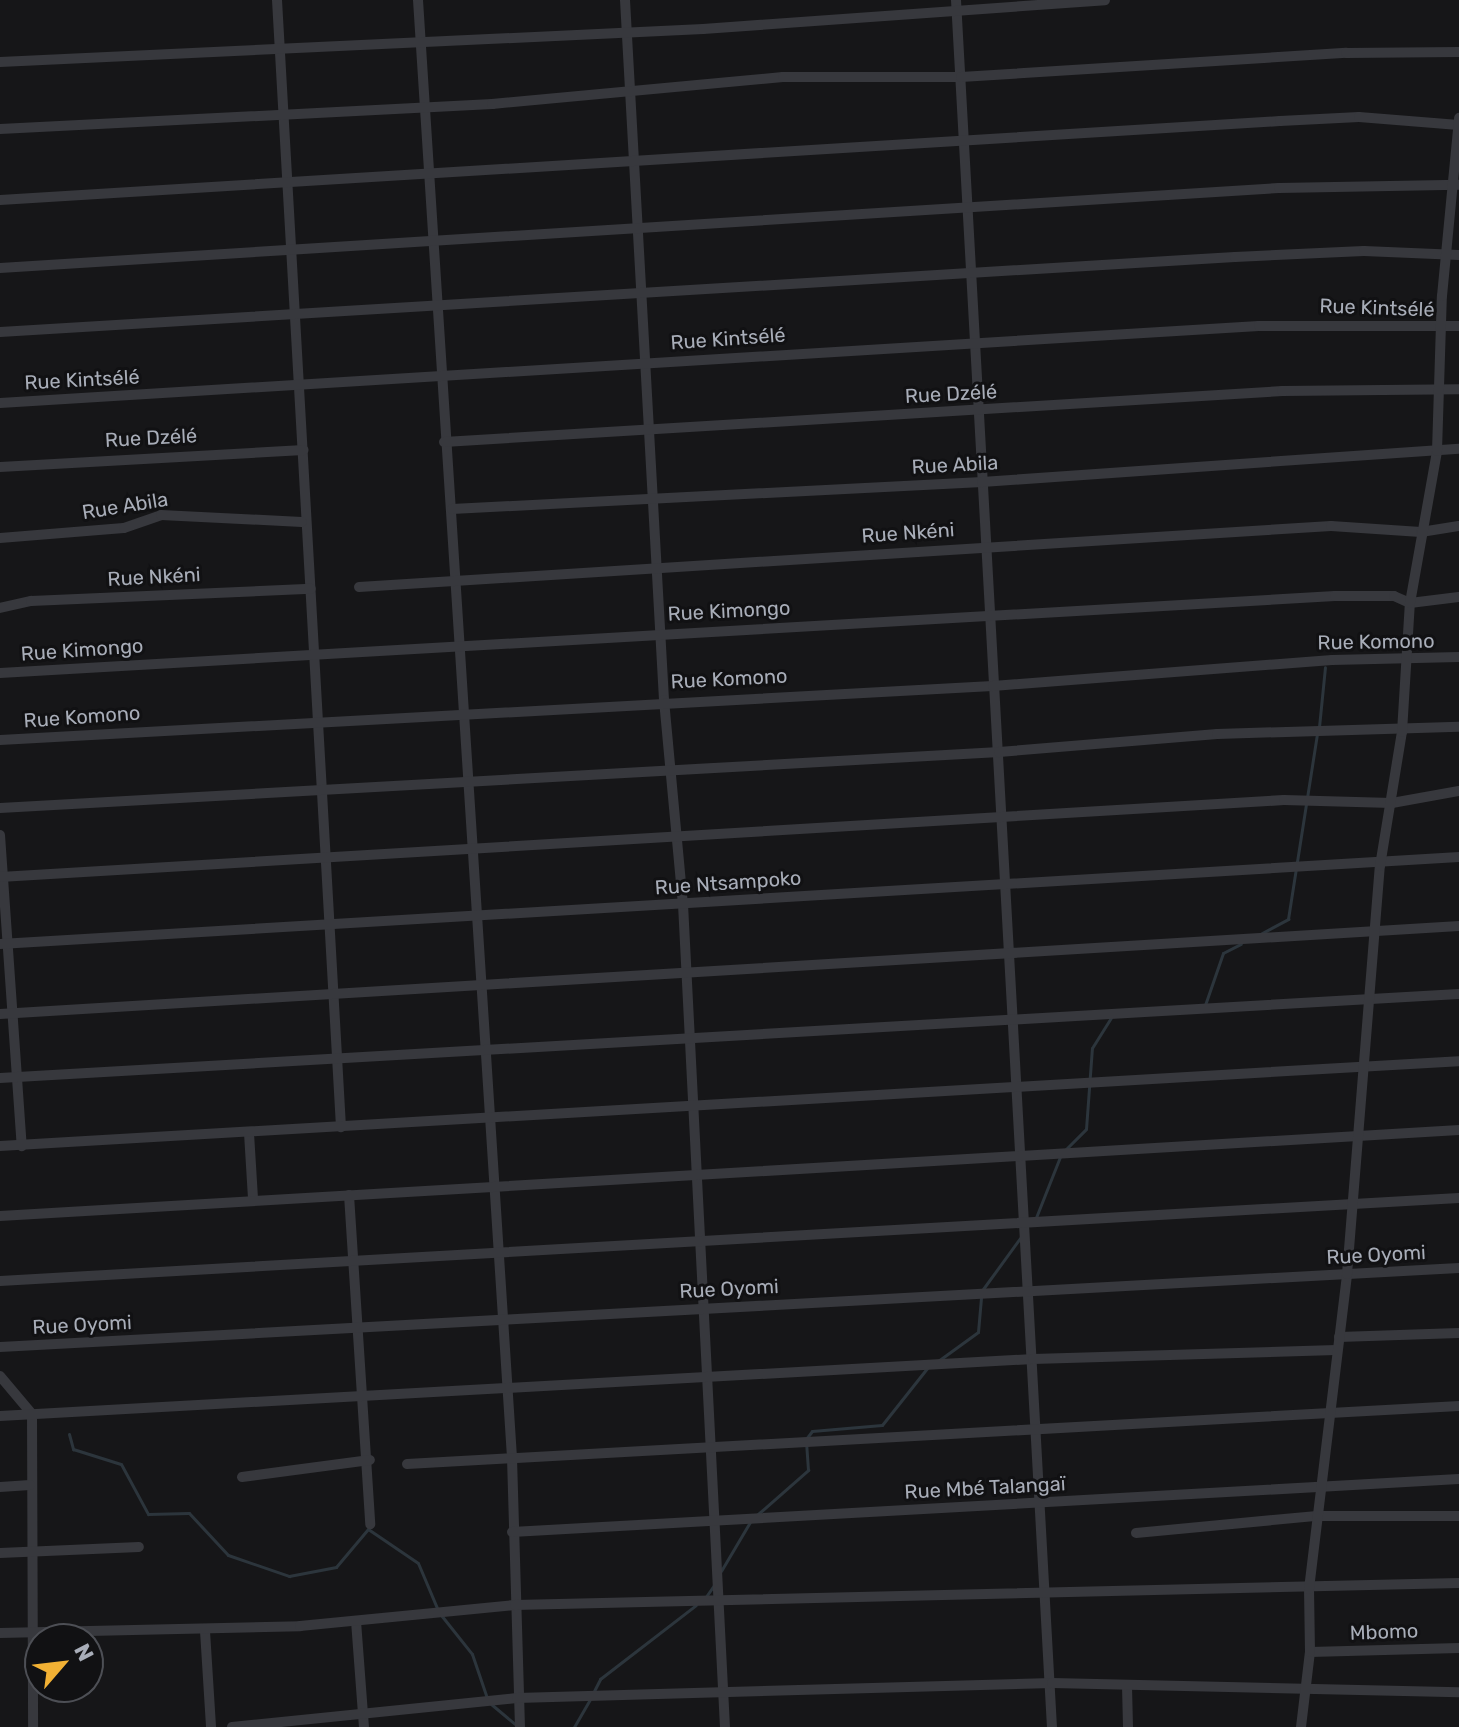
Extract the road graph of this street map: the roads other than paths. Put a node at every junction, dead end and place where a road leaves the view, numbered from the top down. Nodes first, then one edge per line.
1 (277, 0) edge
2 (418, 0) edge
3 (625, 0) edge
4 (1105, 0) edge
5 (956, 4) edge
6 (627, 29) junction
7 (419, 43) junction
8 (281, 50) junction
9 (1459, 52) edge
10 (0, 62) edge
11 (961, 77) junction
12 (631, 93) junction
13 (424, 107) junction
14 (287, 116) junction
15 (1459, 118) edge
16 (1459, 125) edge
17 (0, 129) edge
18 (964, 142) junction
19 (635, 158) junction
20 (429, 172) junction
21 (290, 183) junction
22 (1456, 186) edge
23 (0, 200) edge
24 (963, 206) junction
25 (641, 228) junction
26 (432, 239) junction
27 (294, 248) junction
28 (1459, 255) edge
29 (1446, 256) junction
30 (0, 268) edge
31 (971, 273) junction
32 (645, 295) junction
33 (433, 308) junction
34 (298, 316) junction
35 (1459, 326) edge
36 (1441, 328) junction
37 (0, 332) edge
38 (975, 346) junction
39 (646, 363) junction
40 (439, 377) junction
41 (303, 383) junction
42 (1459, 389) edge
43 (1439, 391) junction
44 (0, 403) edge
45 (979, 410) junction
46 (648, 431) junction
47 (444, 442) junction
48 (1459, 449) edge
49 (304, 450) junction
50 (1437, 451) junction
51 (0, 467) edge
52 (982, 482) junction
53 (654, 498) junction
54 (452, 509) junction
55 (302, 522) junction
56 (1459, 526) edge
57 (1421, 532) junction
58 (0, 538) edge
59 (985, 546) junction
60 (659, 565) junction
61 (456, 579) junction
62 (359, 587) dead end
63 (311, 589) junction
64 (1459, 597) edge
65 (1410, 603) junction
66 (0, 608) edge
67 (988, 618) junction
68 (661, 632) junction
69 (462, 645) junction
70 (315, 653) junction
71 (1459, 657) edge
72 (1403, 663) junction
73 (0, 673) edge
74 (993, 686) junction
75 (664, 700) junction
76 (467, 712) junction
77 (321, 721) junction
78 (1459, 727) edge
79 (1402, 732) junction
80 (0, 740) edge
81 (999, 752) junction
82 (672, 767) junction
83 (469, 782) junction
84 (324, 790) junction
85 (1459, 791) edge
86 (1392, 803) junction
87 (0, 808) edge
88 (1004, 818) junction
89 (0, 835) edge
90 (677, 835) junction
91 (471, 847) junction
92 (1459, 857) edge
93 (329, 859) junction
94 (1380, 866) junction
95 (1, 876) edge
96 (1005, 885) junction
97 (683, 904) junction
98 (475, 913) junction
99 (331, 923) junction
100 (1459, 926) edge
101 (1375, 929) junction
102 (4, 944) edge
103 (1008, 951) junction
104 (686, 972) junction
105 (481, 982) junction
106 (335, 991) junction
107 (1459, 994) edge
108 (1368, 1000) junction
109 (14, 1013) junction
110 (0, 1014) edge
111 (1011, 1023) junction
112 (688, 1038) junction
113 (485, 1049) junction
114 (338, 1057) junction
115 (1459, 1061) edge
116 (1364, 1067) junction
117 (16, 1077) junction
118 (0, 1078) edge
119 (1015, 1088) junction
120 (691, 1106) junction
121 (489, 1118) junction
122 (341, 1127) junction
123 (1459, 1130) edge
124 (249, 1133) junction
125 (1357, 1139) junction
126 (0, 1146) edge
127 (22, 1146) junction
128 (1022, 1154) junction
129 (694, 1175) junction
130 (494, 1185) junction
131 (349, 1195) junction
132 (253, 1198) junction
133 (1459, 1198) edge
134 (1351, 1206) junction
135 (0, 1216) edge
136 (1027, 1223) junction
137 (698, 1241) junction
138 (498, 1253) junction
139 (352, 1260) junction
140 (1459, 1268) edge
141 (1347, 1274) junction
142 (0, 1281) edge
143 (1030, 1290) junction
144 (701, 1308) junction
145 (503, 1320) junction
146 (358, 1327) junction
147 (1459, 1333) edge
148 (1339, 1337) junction
149 (0, 1347) edge
150 (1336, 1350) junction
151 (1033, 1359) junction
152 (0, 1376) edge
153 (703, 1377) junction
154 (506, 1388) junction
155 (363, 1396) junction
156 (1459, 1406) edge
157 (32, 1414) junction
158 (0, 1416) edge
159 (1330, 1417) junction
160 (1039, 1425) junction
161 (707, 1444) junction
162 (512, 1458) junction
163 (370, 1460) junction
164 (407, 1464) dead end
165 (242, 1477) dead end
166 (1459, 1479) edge
167 (30, 1485) junction
168 (0, 1487) edge
169 (1320, 1487) junction
170 (1041, 1503) junction
171 (1317, 1516) junction
172 (1459, 1516) edge
173 (714, 1521) junction
174 (370, 1524) dead end
175 (512, 1532) junction
176 (1136, 1533) dead end
177 (139, 1547) dead end
178 (30, 1552) junction
179 (0, 1553) edge
180 (1459, 1583) edge
181 (1309, 1589) junction
182 (1047, 1593) junction
183 (720, 1603) junction
184 (515, 1605) junction
185 (356, 1621) junction
186 (33, 1623) edge
187 (104, 1631) edge
188 (205, 1631) junction
189 (24, 1632) edge
190 (0, 1633) edge
191 (1459, 1648) edge
192 (1310, 1652) junction
193 (1052, 1683) junction
194 (1127, 1686) junction
195 (1306, 1686) junction
196 (1459, 1692) edge
197 (724, 1694) junction
198 (517, 1698) junction
199 (33, 1703) edge
200 (363, 1722) edge
201 (33, 1727) edge
202 (211, 1727) edge
203 (232, 1727) edge
204 (520, 1727) edge
205 (725, 1727) edge
206 (1052, 1727) edge
207 (1128, 1727) edge
208 (1301, 1727) edge

1 - 8 street
2 - 7 street
3 - 6 street
4 - 5 street
5 - 6 street
5 - 11 street
6 - 7 street
6 - 12 street
7 - 8 street
7 - 13 street
8 - 10 street
8 - 14 street
9 - 11 street
11 - 12 street
11 - 18 street
12 - 13 street
12 - 19 street
13 - 14 street
13 - 20 street
14 - 17 street
14 - 21 street
15 - 16 street
16 - 18 street
16 - 22 street
18 - 19 street
18 - 24 street
19 - 20 street
19 - 25 street
20 - 21 street
20 - 26 street
21 - 23 street
21 - 27 street
22 - 24 street
22 - 29 street
24 - 25 street
24 - 31 street
25 - 26 street
25 - 32 street
26 - 27 street
26 - 33 street
27 - 30 street
27 - 34 street
28 - 29 street
29 - 31 street
29 - 36 street
31 - 32 street
31 - 38 street
32 - 33 street
32 - 39 street
33 - 34 street
33 - 40 street
34 - 37 street
34 - 41 street
35 - 36 street, Rue Kintsélé
36 - 38 street, Rue Kintsélé
36 - 43 street
38 - 39 street, Rue Kintsélé
38 - 45 street
39 - 40 street, Rue Kintsélé
39 - 46 street
40 - 41 street, Rue Kintsélé
40 - 47 street
41 - 44 street, Rue Kintsélé
41 - 49 street
42 - 43 street, Rue Dzélé
43 - 45 street, Rue Dzélé
43 - 50 street
45 - 46 street, Rue Dzélé
45 - 52 street
46 - 47 street, Rue Dzélé
46 - 53 street
47 - 54 street
48 - 50 street, Rue Abila
49 - 51 street, Rue Dzélé
49 - 55 street
50 - 52 street, Rue Abila
50 - 57 street
52 - 53 street, Rue Abila
52 - 59 street
53 - 54 street, Rue Abila
53 - 60 street
54 - 61 street
55 - 58 street, Rue Abila
55 - 63 street
56 - 57 street, Rue Nkéni
57 - 59 street, Rue Nkéni
57 - 65 street
59 - 60 street, Rue Nkéni
59 - 67 street
60 - 61 street, Rue Nkéni
60 - 68 street
61 - 62 street, Rue Nkéni
61 - 69 street
63 - 66 street, Rue Nkéni
63 - 70 street
64 - 65 street, Rue Kimongo
65 - 67 street, Rue Kimongo
65 - 72 street
67 - 68 street, Rue Kimongo
67 - 74 street
68 - 69 street, Rue Kimongo
68 - 75 street
69 - 70 street, Rue Kimongo
69 - 76 street
70 - 73 street, Rue Kimongo
70 - 77 street
71 - 72 street, Rue Komono
72 - 74 street, Rue Komono
72 - 79 street
74 - 75 street, Rue Komono
74 - 81 street
75 - 76 street, Rue Komono
75 - 82 street
76 - 77 street, Rue Komono
76 - 83 street
77 - 80 street, Rue Komono
77 - 84 street
78 - 79 street
79 - 81 street
79 - 86 street
81 - 82 street
81 - 88 street
82 - 83 street
82 - 90 street
83 - 84 street
83 - 91 street
84 - 87 street
84 - 93 street
85 - 86 street
86 - 88 street
86 - 94 street
88 - 90 street
88 - 96 street
89 - 95 street
90 - 91 street
90 - 97 street
91 - 93 street
91 - 98 street
92 - 94 street, Rue Ntsampoko
93 - 95 street
93 - 99 street
94 - 96 street, Rue Ntsampoko
94 - 101 street
95 - 102 street
96 - 97 street, Rue Ntsampoko
96 - 103 street
97 - 98 street, Rue Ntsampoko
97 - 104 street
98 - 99 street, Rue Ntsampoko
98 - 105 street
99 - 102 street, Rue Ntsampoko
99 - 106 street
100 - 101 street
101 - 103 street
101 - 108 street
102 - 109 street
103 - 104 street
103 - 111 street
104 - 105 street
104 - 112 street
105 - 106 street
105 - 113 street
106 - 109 street
106 - 114 street
107 - 108 street
108 - 111 street
108 - 116 street
109 - 110 street
109 - 117 street
111 - 112 street
111 - 119 street
112 - 113 street
112 - 120 street
113 - 114 street
113 - 121 street
114 - 117 street
114 - 122 street
115 - 116 street
116 - 119 street
116 - 125 street
117 - 118 street
117 - 127 street
119 - 120 street
119 - 128 street
120 - 121 street
120 - 129 street
121 - 122 street
121 - 130 street
122 - 124 street
123 - 125 street
124 - 127 street
124 - 132 street
125 - 128 street
125 - 134 street
126 - 127 street
128 - 129 street
128 - 136 street
129 - 130 street
129 - 137 street
130 - 131 street
130 - 138 street
131 - 132 street
131 - 139 street
132 - 135 street
133 - 134 street
134 - 136 street
134 - 141 street
136 - 137 street
136 - 143 street
137 - 138 street
137 - 144 street
138 - 139 street
138 - 145 street
139 - 142 street
139 - 146 street
140 - 141 street, Rue Oyomi
141 - 143 street, Rue Oyomi
141 - 148 street
143 - 144 street, Rue Oyomi
143 - 151 street
144 - 145 street, Rue Oyomi
144 - 153 street
145 - 146 street, Rue Oyomi
145 - 154 street
146 - 149 street, Rue Oyomi
146 - 155 street
147 - 148 street
148 - 150 street
150 - 151 street
150 - 159 street
151 - 153 street
151 - 160 street
152 - 157 street
153 - 154 street
153 - 161 street
154 - 155 street
154 - 162 street
155 - 157 street
155 - 163 street
156 - 159 street
157 - 158 street
157 - 167 street
159 - 160 street
159 - 169 street
160 - 161 street
160 - 170 street
161 - 162 street
161 - 173 street
162 - 164 street
162 - 175 street
163 - 165 street
163 - 174 street
166 - 169 street, Rue Mbé Talangaï
167 - 168 street
167 - 178 street
169 - 170 street, Rue Mbé Talangaï
169 - 171 street
170 - 173 street, Rue Mbé Talangaï
170 - 182 street
171 - 172 street
171 - 176 street
171 - 181 street
173 - 175 street, Rue Mbé Talangaï
173 - 183 street
175 - 184 street
177 - 178 street
178 - 179 street
178 - 186 street
180 - 181 street
181 - 182 street
181 - 192 street
182 - 183 street
182 - 193 street
183 - 184 street
183 - 197 street
184 - 185 street
184 - 198 street
185 - 188 street
185 - 200 street
187 - 188 street
188 - 202 street
189 - 190 street
191 - 192 street, Mbomo
192 - 195 street
193 - 194 street
193 - 197 street
193 - 206 street
194 - 195 street
194 - 207 street
195 - 196 street
195 - 208 street
197 - 198 street
197 - 205 street
198 - 200 street
198 - 204 street
199 - 201 street
200 - 203 street

